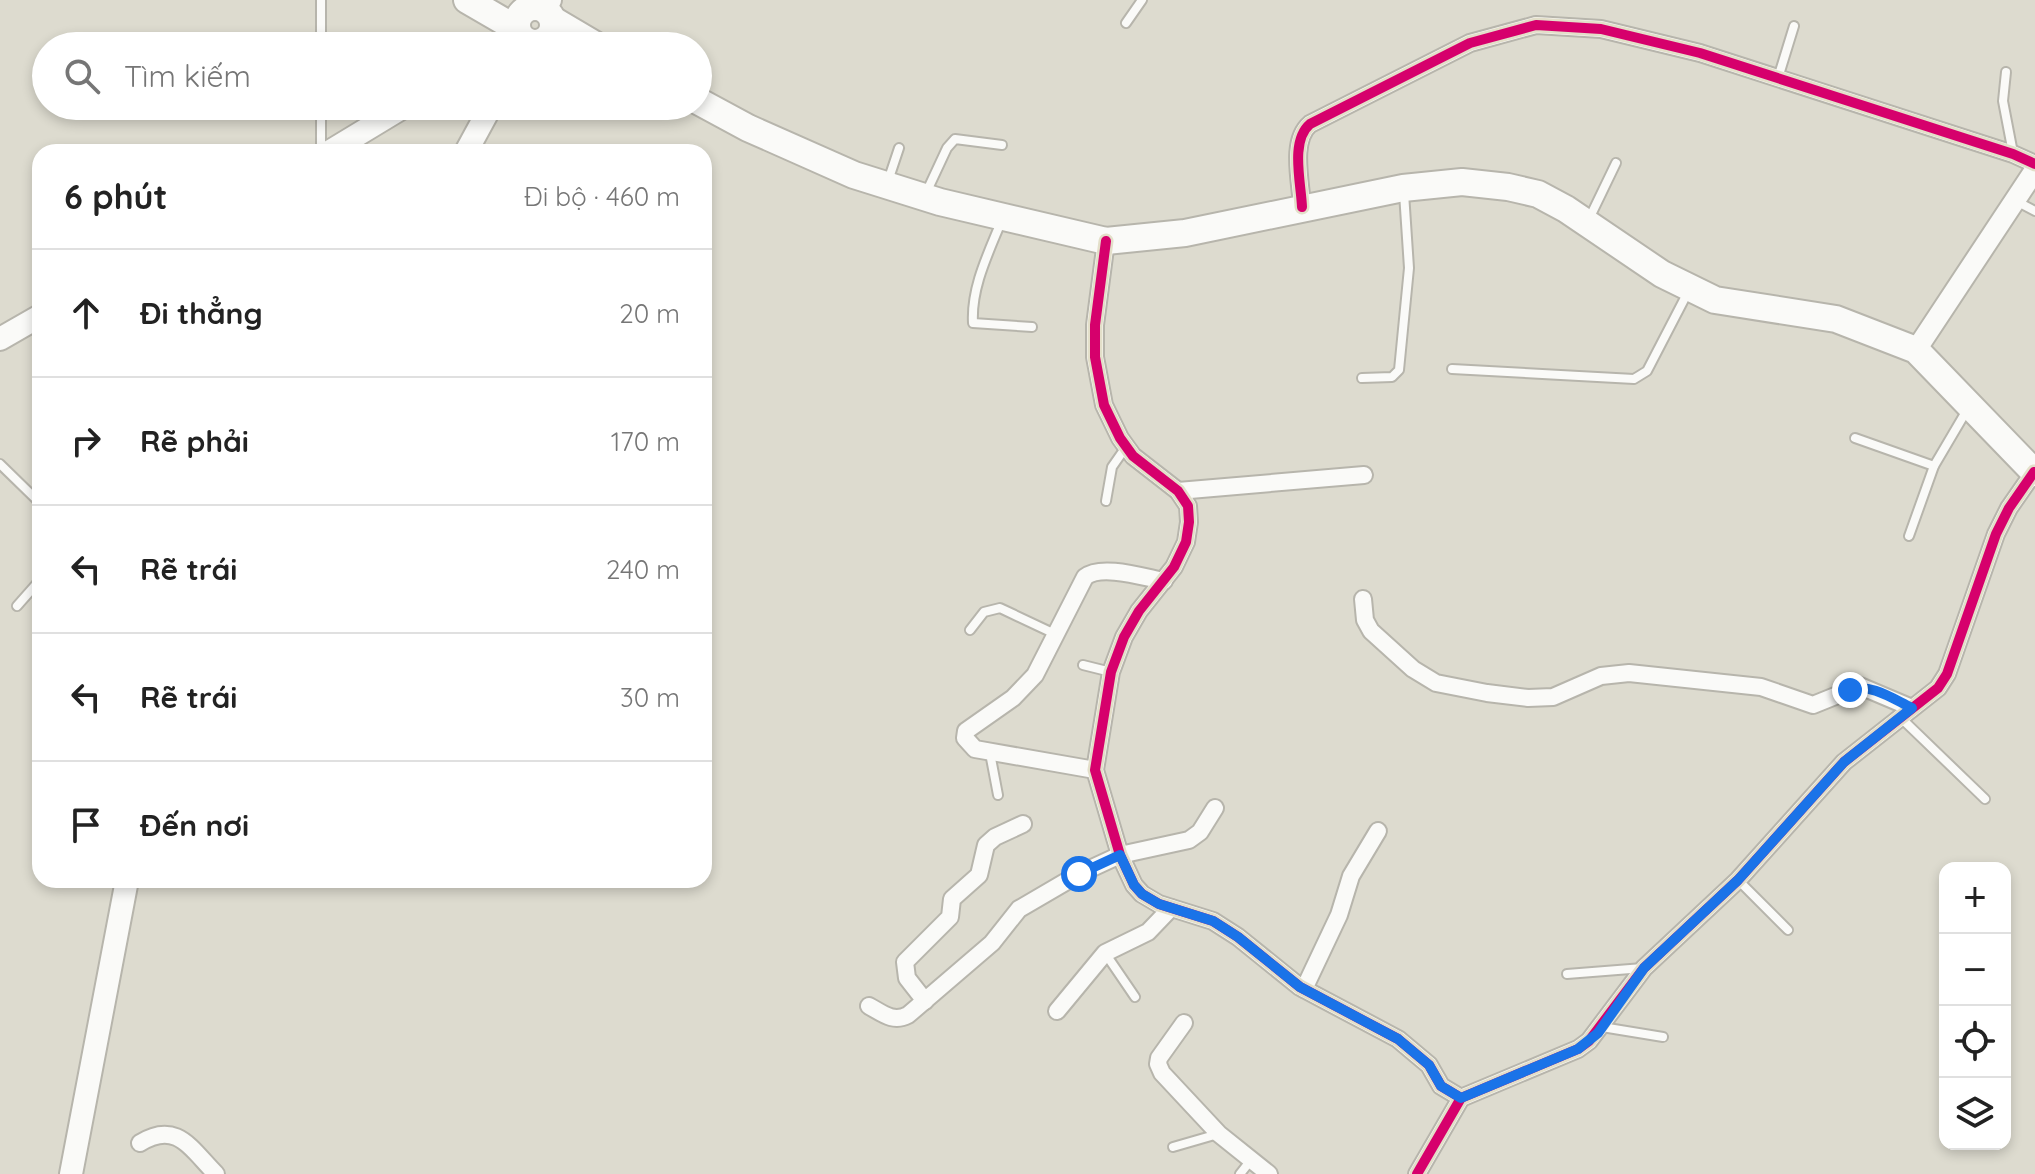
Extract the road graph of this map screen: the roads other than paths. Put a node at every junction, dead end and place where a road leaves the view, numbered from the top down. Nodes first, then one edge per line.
1 (321, 0) edge
2 (467, 0) edge
3 (1142, 0) edge
4 (543, 7) edge
5 (1126, 23) dead end
6 (1794, 26) dead end
7 (321, 32) edge
8 (509, 32) edge
9 (551, 32) edge
10 (578, 32) edge
11 (2006, 72) dead end
12 (1778, 78) junction
13 (712, 109) edge
14 (321, 120) edge
15 (382, 120) edge
16 (483, 120) edge
17 (321, 144) edge
18 (342, 144) edge
19 (470, 144) edge
20 (1002, 145) dead end
21 (899, 148) dead end
22 (2013, 154) junction
23 (1616, 163) dead end
24 (2030, 182) edge
25 (886, 185) junction
26 (1403, 188) junction
27 (923, 197) junction
28 (1302, 207) junction
29 (2035, 211) edge
30 (1003, 218) junction
31 (1587, 223) junction
32 (1106, 241) junction
33 (1690, 289) junction
34 (32, 321) edge
35 (1032, 327) dead end
36 (0, 339) edge
37 (1916, 350) junction
38 (1452, 369) dead end
39 (1362, 378) dead end
40 (1970, 406) junction
41 (1855, 438) dead end
42 (1126, 447) junction
43 (0, 464) edge
44 (1934, 466) junction
45 (2035, 473) edge
46 (1364, 475) dead end
47 (1178, 491) junction
48 (32, 495) edge
49 (1106, 501) dead end
50 (1909, 536) dead end
51 (1164, 581) junction
52 (32, 589) edge
53 (1363, 599) dead end
54 (17, 606) dead end
55 (970, 630) dead end
56 (1056, 634) junction
57 (1083, 665) dead end
58 (1111, 672) junction
59 (1906, 712) junction
60 (990, 753) junction
61 (1095, 770) junction
62 (998, 795) dead end
63 (1985, 799) dead end
64 (1215, 808) dead end
65 (1023, 824) dead end
66 (1378, 831) dead end
67 (1120, 855) junction
68 (1738, 880) junction
69 (125, 888) edge
70 (1171, 908) junction
71 (1788, 930) dead end
72 (1105, 953) junction
73 (1644, 968) junction
74 (1567, 974) dead end
75 (1304, 989) junction
76 (1135, 997) dead end
77 (925, 1001) junction
78 (869, 1006) dead end
79 (1057, 1011) dead end
80 (1184, 1023) dead end
81 (1602, 1027) junction
82 (1663, 1037) dead end
83 (1461, 1098) junction
84 (1219, 1134) junction
85 (140, 1143) dead end
86 (1173, 1147) dead end
87 (1251, 1160) junction
88 (71, 1174) edge
89 (216, 1174) edge
90 (1240, 1174) edge
91 (1269, 1174) edge
92 (1417, 1174) edge

1 - 7 lane
2 - 8 highway
3 - 5 lane
4 - 9 highway
4 - 10 highway
6 - 12 lane
11 - 22 lane
12 - 22 street
12 - 28 street
13 - 25 highway
14 - 17 lane
15 - 18 main road
16 - 19 main road
20 - 27 lane
21 - 25 lane
22 - 24 street
23 - 31 lane
24 - 29 lane
24 - 37 street
25 - 27 highway
26 - 28 highway
26 - 31 highway
26 - 39 lane
27 - 30 highway
28 - 32 highway
30 - 32 highway
30 - 35 lane
31 - 33 highway
32 - 42 street
33 - 37 highway
33 - 38 lane
34 - 36 main road
37 - 40 highway
40 - 44 lane
40 - 45 highway
41 - 44 lane
42 - 47 street
42 - 49 lane
43 - 48 lane
44 - 50 lane
45 - 59 street
46 - 47 street
47 - 51 street
51 - 56 street
51 - 58 street
52 - 54 lane
53 - 59 street
55 - 56 lane
56 - 60 street
57 - 58 lane
58 - 61 street
59 - 63 lane
59 - 68 street
60 - 61 street
60 - 62 lane
61 - 67 street
64 - 67 street
65 - 77 street
66 - 75 street
67 - 70 street
67 - 77 street
68 - 71 lane
68 - 73 street
69 - 88 main road
70 - 72 street
70 - 75 street
72 - 76 lane
72 - 79 street
73 - 74 lane
73 - 81 street
75 - 83 street
77 - 78 street
80 - 84 street
81 - 82 lane
81 - 83 street
83 - 92 street
84 - 86 lane
84 - 87 street
85 - 89 street
87 - 90 lane
87 - 91 street

